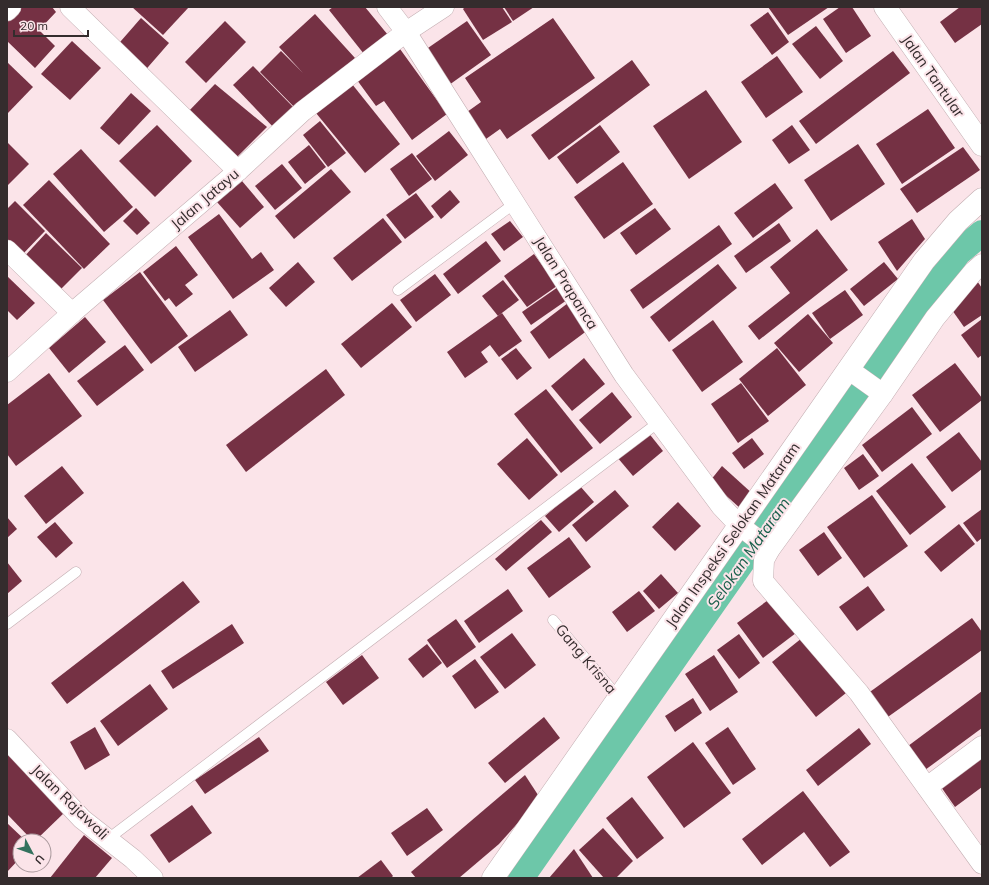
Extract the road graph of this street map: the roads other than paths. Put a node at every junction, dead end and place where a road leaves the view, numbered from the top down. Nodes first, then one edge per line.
1 (11, 7) edge
2 (70, 7) edge
3 (388, 7) edge
4 (444, 7) edge
5 (885, 7) edge
6 (7, 11) edge
7 (406, 32) junction
8 (982, 145) edge
9 (238, 171) junction
10 (982, 199) edge
11 (515, 203) junction
12 (7, 250) edge
13 (982, 264) edge
14 (398, 290) dead end
15 (72, 312) junction
16 (7, 372) edge
17 (866, 382) junction
18 (658, 422) junction
19 (744, 529) junction
20 (768, 547) junction
21 (76, 572) dead end
22 (553, 620) dead end
23 (7, 624) edge
24 (619, 698) junction
25 (7, 739) edge
26 (982, 746) edge
27 (927, 787) junction
28 (108, 839) junction
29 (982, 864) edge
30 (153, 878) edge
31 (493, 878) edge

1 - 6 street
2 - 9 street
3 - 7 street, Jalan Prapanca
4 - 7 street, Jalan Jatayu
5 - 8 main road, Jalan Tantular
7 - 9 street, Jalan Jatayu
7 - 11 street, Jalan Prapanca
9 - 15 street, Jalan Jatayu
10 - 17 main road, Jalan Inspeksi Selokan Mataram
11 - 14 lane
11 - 18 street, Jalan Prapanca
12 - 15 street
13 - 17 street
15 - 16 street, Jalan Jatayu
17 - 19 main road, Jalan Inspeksi Selokan Mataram
17 - 20 street
18 - 19 street, Jalan Prapanca
18 - 28 lane
19 - 20 street, Jalan Prapanca
19 - 24 main road, Jalan Inspeksi Selokan Mataram
20 - 27 street
21 - 23 lane
22 - 24 lane, Gang Krisna
24 - 31 main road, Jalan Inspeksi Selokan Mataram
25 - 28 street, Jalan Rajawali
26 - 27 street
27 - 29 street
28 - 30 street, Jalan Rajawali

